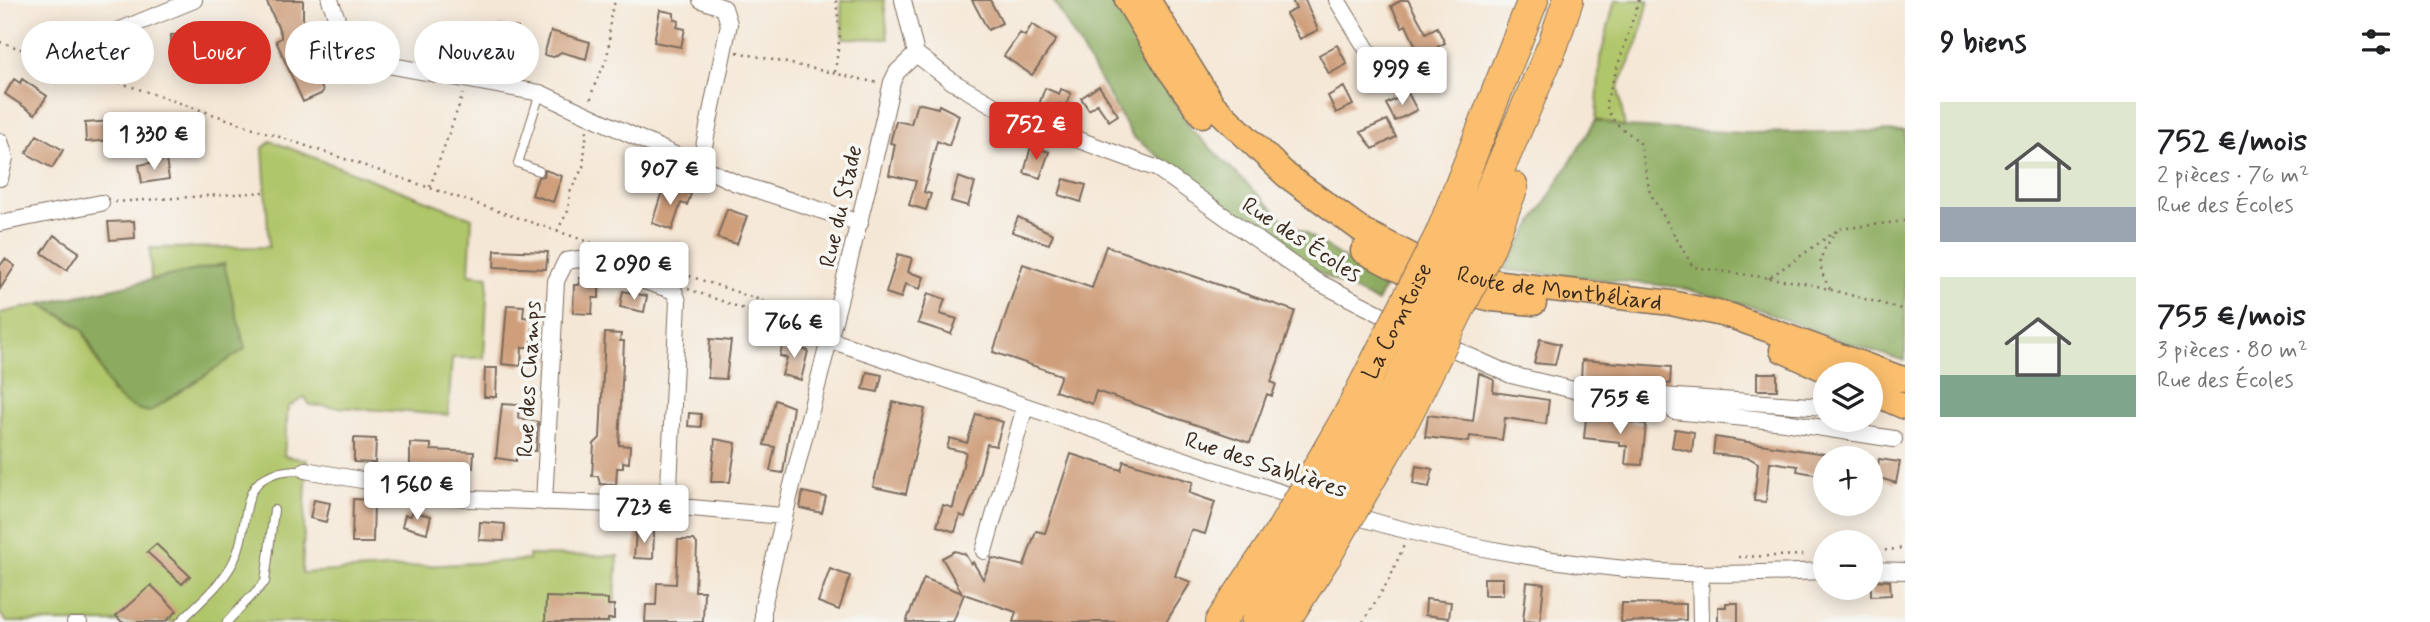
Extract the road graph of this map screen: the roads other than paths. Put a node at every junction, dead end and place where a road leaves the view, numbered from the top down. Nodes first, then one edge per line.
1 (194, 0) edge
2 (330, 0) edge
3 (701, 0) edge
4 (903, 0) edge
5 (1127, 0) edge
6 (1149, 0) edge
7 (1337, 0) edge
8 (1533, 0) edge
9 (1568, 0) edge
10 (142, 21) edge
11 (916, 54) junction
12 (1371, 56) dead end
13 (540, 93) junction
14 (0, 141) edge
15 (700, 166) junction
16 (539, 171) dead end
17 (0, 178) edge
18 (95, 204) road end
19 (0, 223) edge
20 (860, 223) junction
21 (832, 333) junction
22 (1813, 365) edge
23 (1903, 379) edge
24 (1883, 384) edge
25 (1883, 397) edge
26 (1666, 398) junction
27 (1813, 406) edge
28 (1025, 407) junction
29 (1905, 407) edge
30 (1894, 439) dead end
31 (305, 470) joint
32 (544, 502) junction
33 (668, 506) junction
34 (274, 510) dead end
35 (783, 516) junction
36 (1317, 550) junction
37 (984, 551) dead end
38 (1883, 570) edge
39 (1813, 571) edge
40 (1905, 571) edge
41 (1700, 573) junction
42 (71, 622) edge
43 (83, 622) edge
44 (180, 622) edge
45 (227, 622) edge
46 (763, 622) edge
47 (1220, 622) edge
48 (1256, 622) edge
49 (1284, 622) edge
50 (1701, 622) edge

1 - 10 street
2 - 13 street
3 - 15 street
4 - 11 street
5 - 22 main road, Route de Montbéliard
6 - 23 main road, Route de Montbéliard
7 - 12 street
8 - 47 highway, La Comtoise, bridge
9 - 36 highway, bridge
11 - 20 street, Rue du Stade
11 - 26 street, Rue des Écoles
13 - 15 street
13 - 16 lane
14 - 17 street
15 - 20 street
18 - 19 street
20 - 21 street, Rue du Stade
21 - 28 street, Rue des Sablières
21 - 35 street, Rue du Stade
23 - 24 main road
25 - 29 main road
26 - 27 street, Rue des Écoles
26 - 30 street
28 - 37 street
28 - 41 street, Rue des Sablières
31 - 32 street
31 - 44 lane
32 - 33 street
32 - 33 street, Rue des Champs
33 - 35 street
34 - 45 lane
35 - 46 street, Rue du Stade
36 - 48 highway
36 - 49 highway
38 - 40 street
39 - 41 street, Rue des Sablières
41 - 50 street
42 - 43 lane

